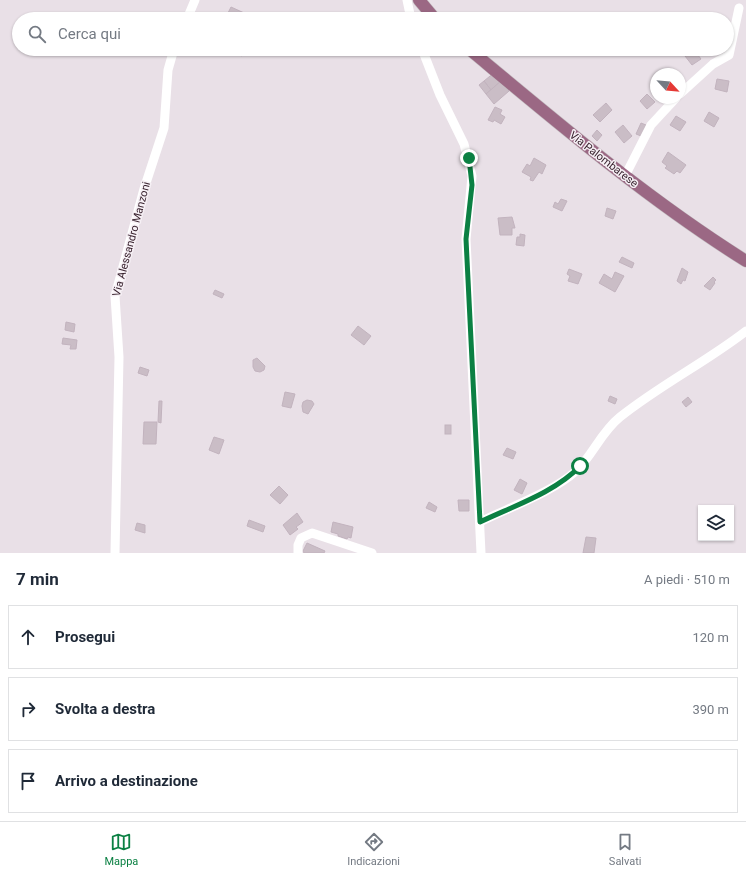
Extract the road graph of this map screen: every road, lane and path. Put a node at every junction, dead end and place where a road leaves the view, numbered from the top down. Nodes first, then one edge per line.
1 (195, 0) edge
2 (407, 0) edge
3 (419, 0) edge
4 (739, 8) dead end
5 (190, 12) edge
6 (410, 12) edge
7 (429, 12) edge
8 (734, 32) edge
9 (172, 56) edge
10 (425, 56) edge
11 (477, 56) edge
12 (727, 56) edge
13 (686, 89) edge
14 (670, 104) edge
15 (625, 176) junction
16 (746, 261) edge
17 (746, 331) edge
18 (480, 522) junction
19 (115, 553) edge
20 (298, 553) edge
21 (372, 553) edge
22 (481, 553) edge

1 - 5 street
2 - 6 street
3 - 7 main road
4 - 8 street
9 - 19 street, Via Alessandro Manzoni
10 - 18 street
11 - 15 main road, Via Palombarese
12 - 13 street
14 - 15 street
15 - 16 main road, Via Palombarese
17 - 18 street
18 - 22 street
20 - 21 street

